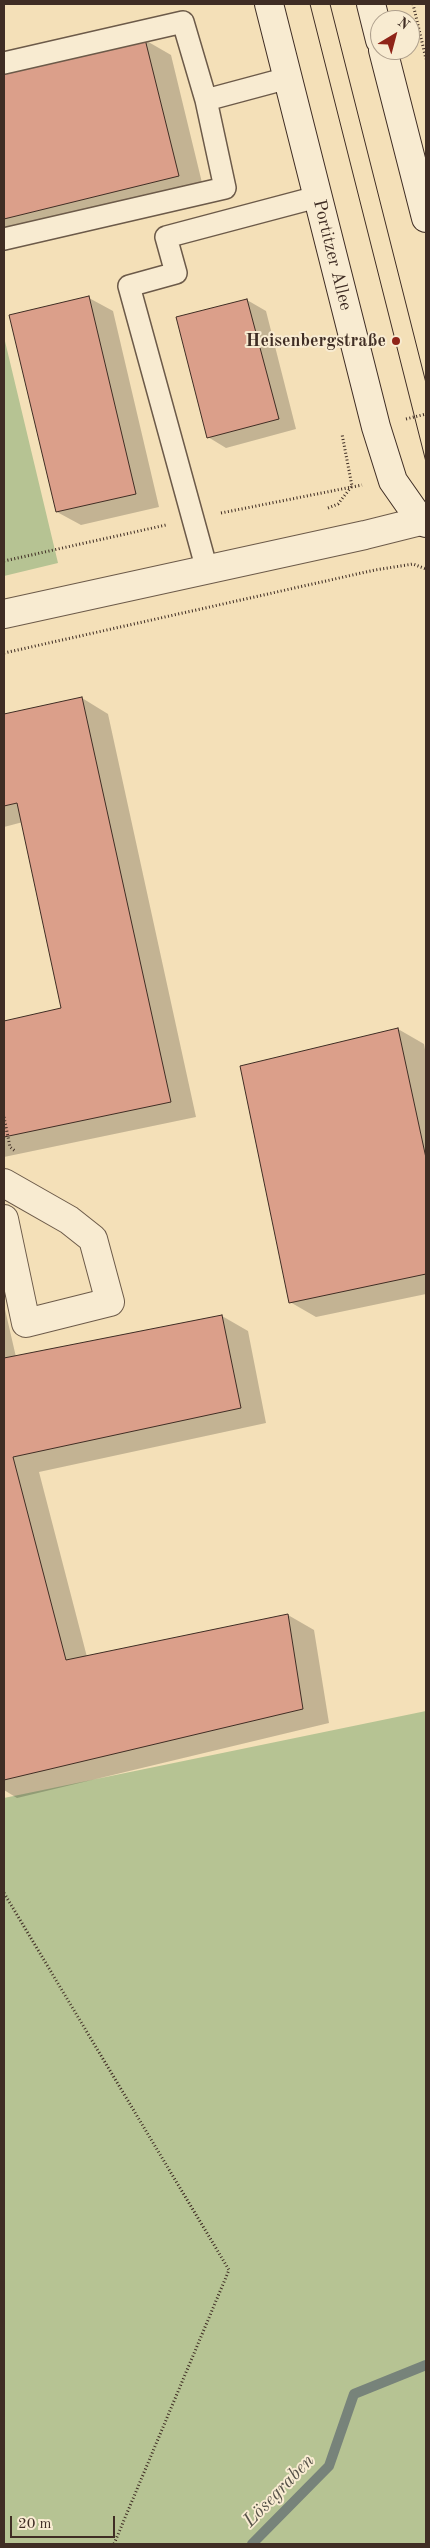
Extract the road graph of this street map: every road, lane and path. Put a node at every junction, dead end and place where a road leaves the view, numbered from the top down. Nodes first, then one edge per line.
1 (269, 4) edge
2 (413, 4) edge
3 (426, 59) edge
4 (386, 60) edge
5 (4, 63) edge
6 (288, 78) junction
7 (206, 100) junction
8 (318, 197) junction
9 (426, 218) edge
10 (4, 239) edge
11 (424, 521) edge
12 (426, 569) edge
13 (207, 570) junction
14 (4, 614) edge
15 (4, 653) edge
16 (4, 1182) edge
17 (4, 1219) edge
18 (4, 1893) edge
19 (114, 2544) edge

1 - 6 street, Portitzer Allee
2 - 3 path
4 - 9 street
5 - 7 lane
6 - 7 lane
6 - 8 street, Portitzer Allee
7 - 10 lane
8 - 11 street, Portitzer Allee
8 - 13 lane
11 - 13 street
12 - 15 path
13 - 14 street
16 - 17 street
18 - 19 path

